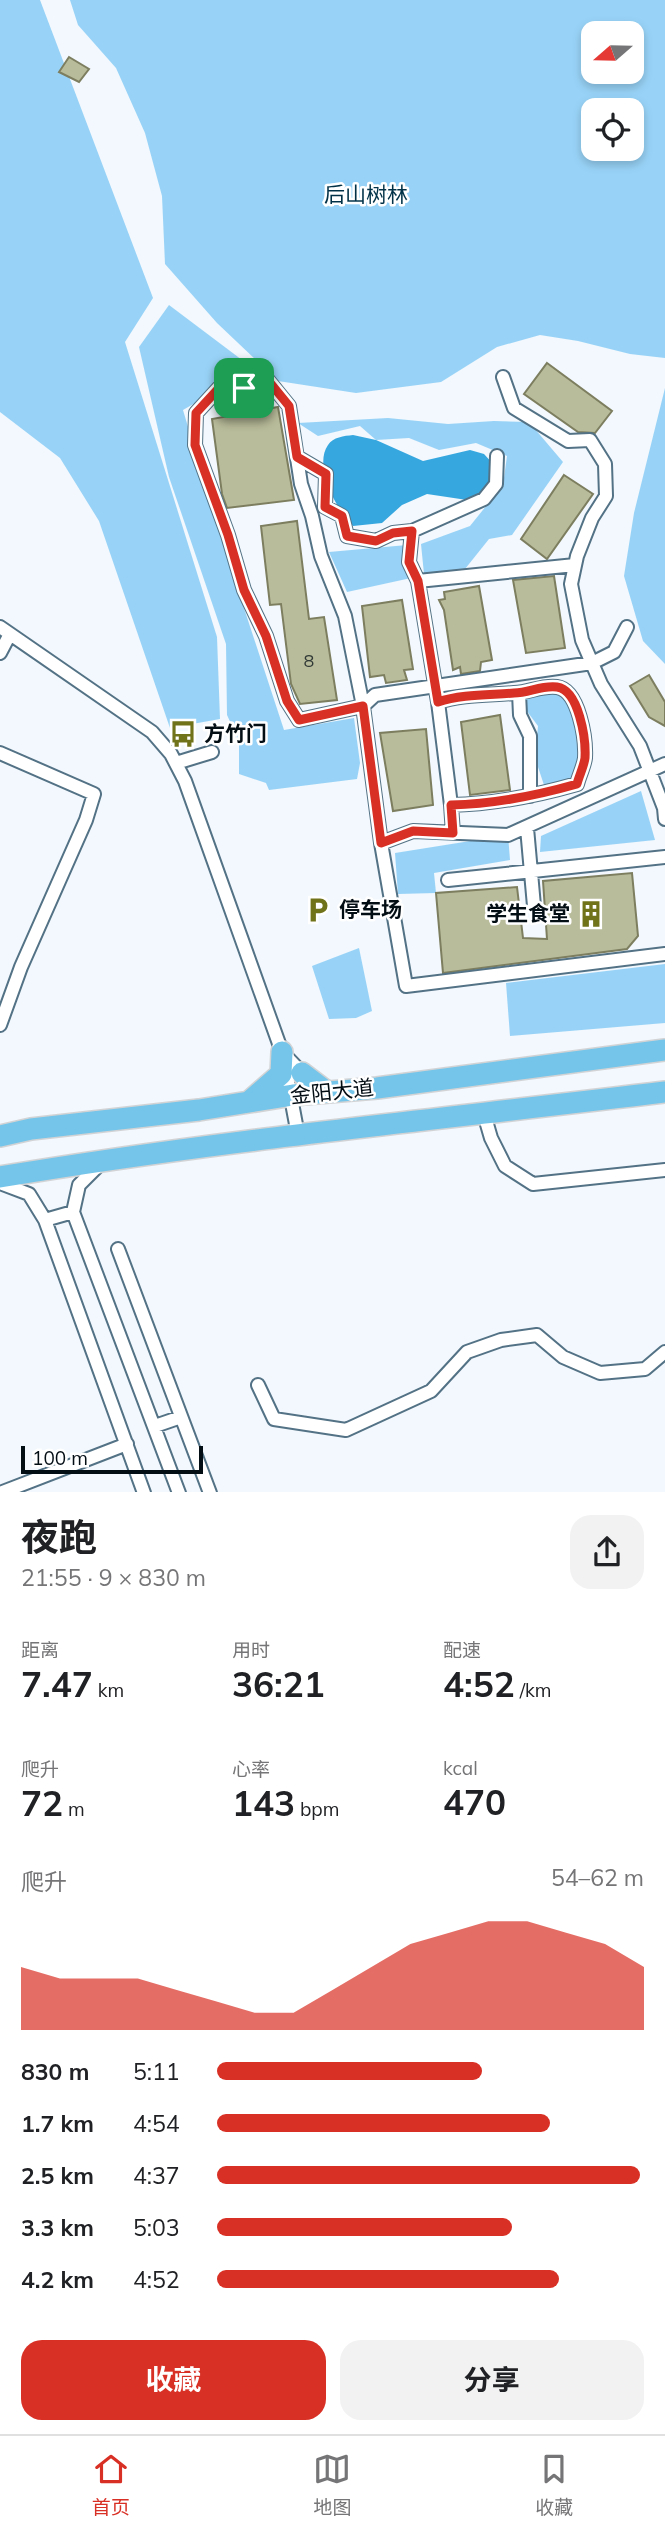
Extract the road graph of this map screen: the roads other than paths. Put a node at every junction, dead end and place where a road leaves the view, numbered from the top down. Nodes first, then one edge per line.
1 (503, 377) dead end
2 (497, 456) dead end
3 (297, 457) junction
4 (412, 531) junction
5 (576, 565) junction
6 (418, 581) junction
7 (627, 627) dead end
8 (5, 631) edge
9 (0, 653) edge
10 (592, 663) junction
11 (436, 686) junction
12 (519, 693) junction
13 (438, 702) junction
14 (363, 706) junction
15 (212, 752) dead end
16 (0, 753) edge
17 (176, 763) junction
18 (665, 764) edge
19 (649, 770) junction
20 (530, 796) junction
21 (451, 805) junction
22 (665, 820) edge
23 (527, 828) junction
24 (453, 833) junction
25 (381, 843) junction
26 (665, 856) edge
27 (448, 880) dead end
28 (534, 906) dead end
29 (665, 954) edge
30 (0, 1025) edge
31 (665, 1050) edge
32 (282, 1052) junction
33 (302, 1073) joint
34 (377, 1088) junction
35 (327, 1092) junction
36 (665, 1092) edge
37 (292, 1095) junction
38 (250, 1101) junction
39 (199, 1110) junction
40 (484, 1114) junction
41 (380, 1124) junction
42 (298, 1135) junction
43 (0, 1136) edge
44 (202, 1148) junction
45 (104, 1160) junction
46 (665, 1170) edge
47 (0, 1180) edge
48 (73, 1212) junction
49 (45, 1220) junction
50 (118, 1249) dead end
51 (665, 1352) edge
52 (258, 1385) dead end
53 (181, 1417) junction
54 (155, 1426) junction
55 (127, 1444) junction
56 (3, 1492) edge
57 (144, 1492) edge
58 (179, 1492) edge
59 (210, 1492) edge

1 - 5 street
2 - 4 street
3 - 4 street
3 - 14 street
3 - 14 street
4 - 6 street
5 - 6 street
5 - 10 street
6 - 11 street
7 - 10 street
8 - 9 street
8 - 17 street
10 - 11 street
10 - 19 street
11 - 13 street
11 - 14 street
12 - 13 street
12 - 20 street
12 - 20 street
13 - 21 street
14 - 25 street
15 - 17 street
16 - 30 street
17 - 32 street
18 - 19 street
19 - 22 street
19 - 23 street
20 - 21 street
21 - 24 street
23 - 24 street
23 - 28 street
24 - 25 street
25 - 29 street
26 - 27 street
31 - 34 main road, 金阳大道
32 - 33 street
32 - 37 street
32 - 38 main road
33 - 35 main road
34 - 35 main road, 金阳大道
34 - 41 main road
35 - 37 main road, 金阳大道
36 - 40 main road, 金阳大道
37 - 38 main road, 金阳大道
37 - 42 street
38 - 39 main road, 金阳大道
39 - 43 main road, 金阳大道
39 - 44 main road
40 - 41 main road, 金阳大道
40 - 46 street
41 - 42 main road, 金阳大道
42 - 44 main road, 金阳大道
44 - 45 main road, 金阳大道
45 - 47 main road, 金阳大道
45 - 48 street
47 - 49 street
48 - 49 street
48 - 54 street
49 - 55 street
50 - 53 street
51 - 52 street
53 - 54 street
53 - 59 street
54 - 58 street
55 - 56 street
55 - 57 street

